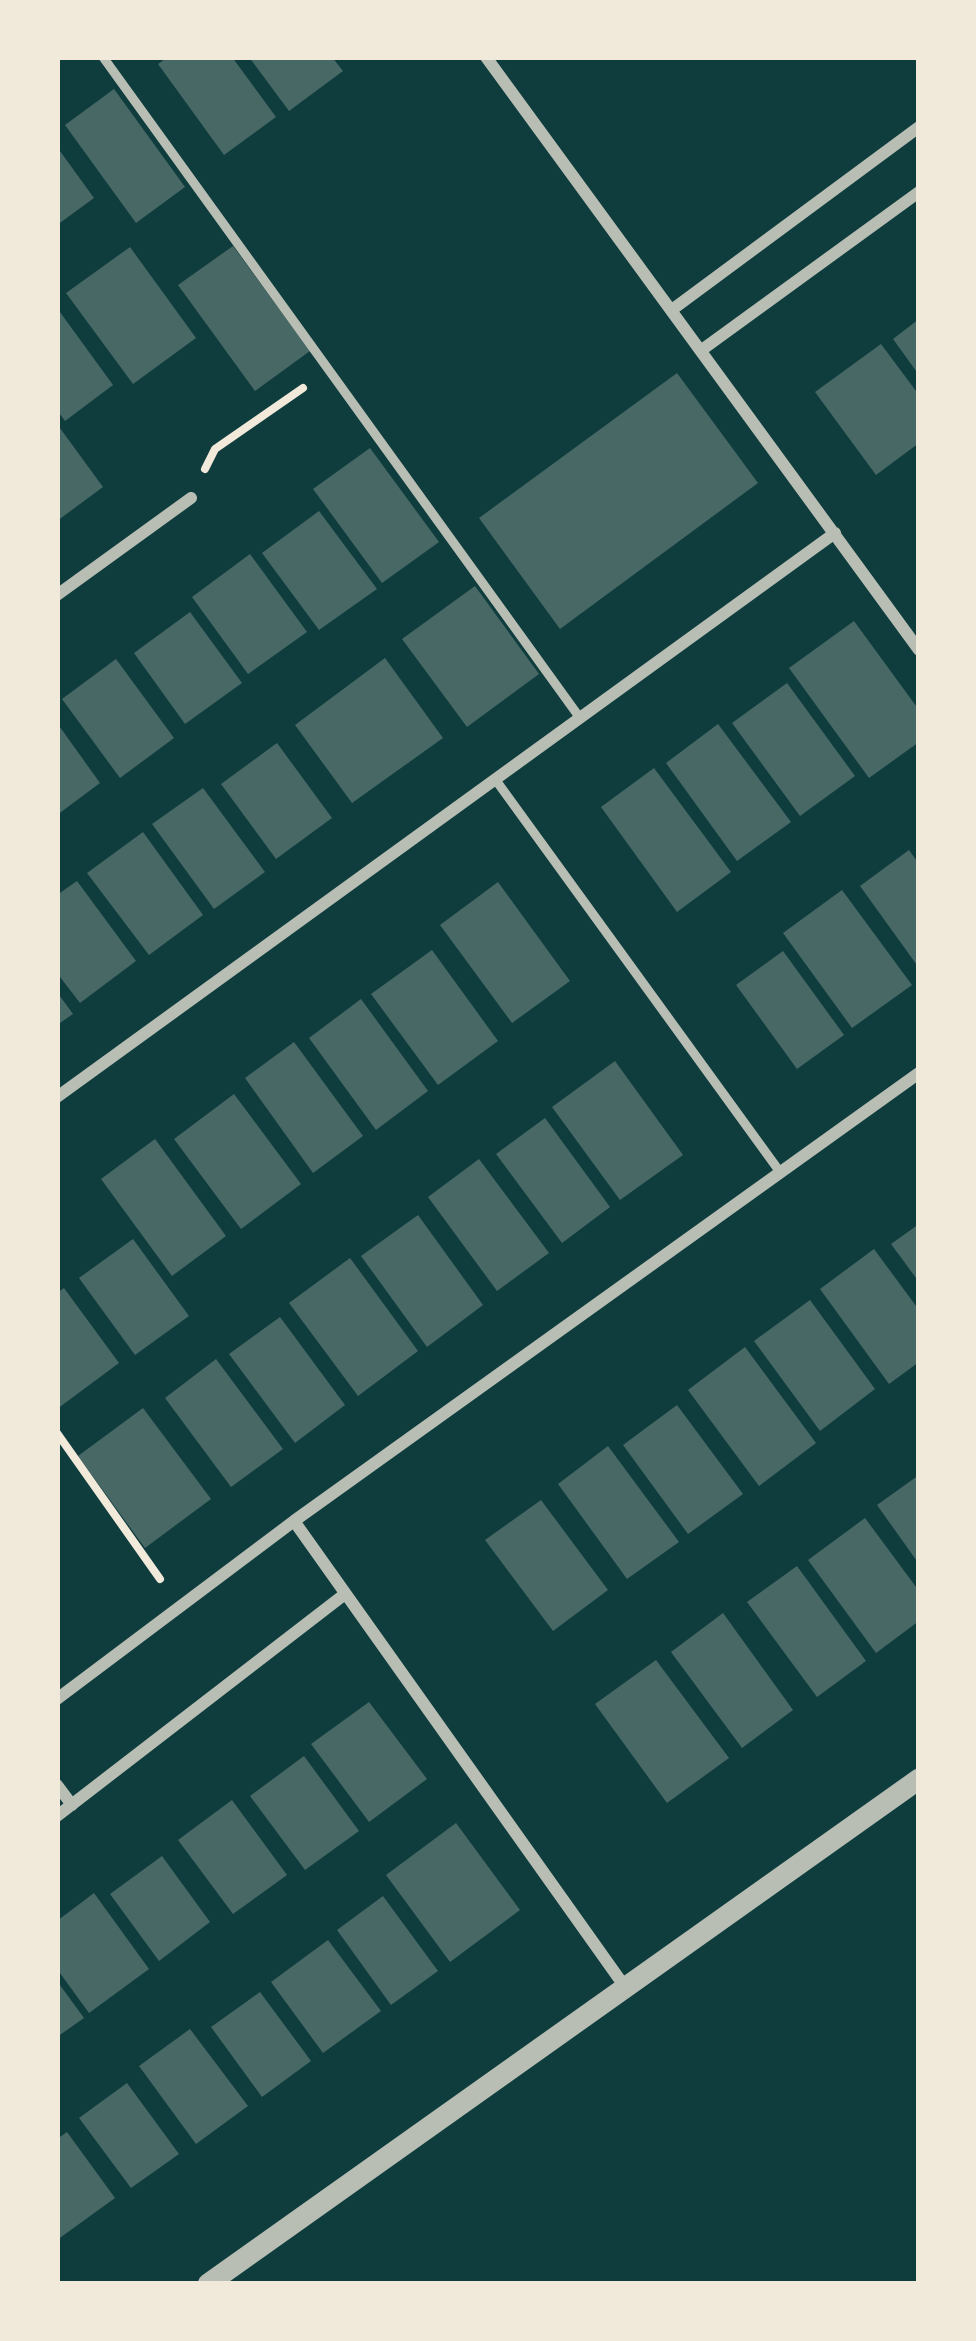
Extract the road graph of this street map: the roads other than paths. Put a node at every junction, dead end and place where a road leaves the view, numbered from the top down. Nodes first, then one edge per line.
1 (103, 57) edge
2 (487, 57) edge
3 (919, 127) edge
4 (919, 192) edge
5 (673, 309) junction
6 (703, 349) junction
7 (191, 498) road end
8 (835, 532) junction
9 (57, 595) edge
10 (919, 650) edge
11 (580, 718) junction
12 (495, 779) junction
13 (919, 1073) edge
14 (57, 1097) edge
15 (780, 1172) junction
16 (294, 1521) junction
17 (345, 1594) junction
18 (57, 1699) edge
19 (919, 1779) edge
20 (57, 1785) edge
21 (72, 1805) junction
22 (57, 1816) edge
23 (625, 1987) junction
24 (208, 2284) edge

1 - 11 lane
2 - 5 street
3 - 5 street
4 - 6 street
5 - 6 street
6 - 8 street
7 - 9 street
8 - 10 street
8 - 11 street
11 - 12 street
12 - 14 street
12 - 15 lane
13 - 15 street
15 - 16 street
16 - 17 street
16 - 18 street
17 - 21 street
17 - 23 street
19 - 23 street
20 - 21 street
21 - 22 street
23 - 24 street

